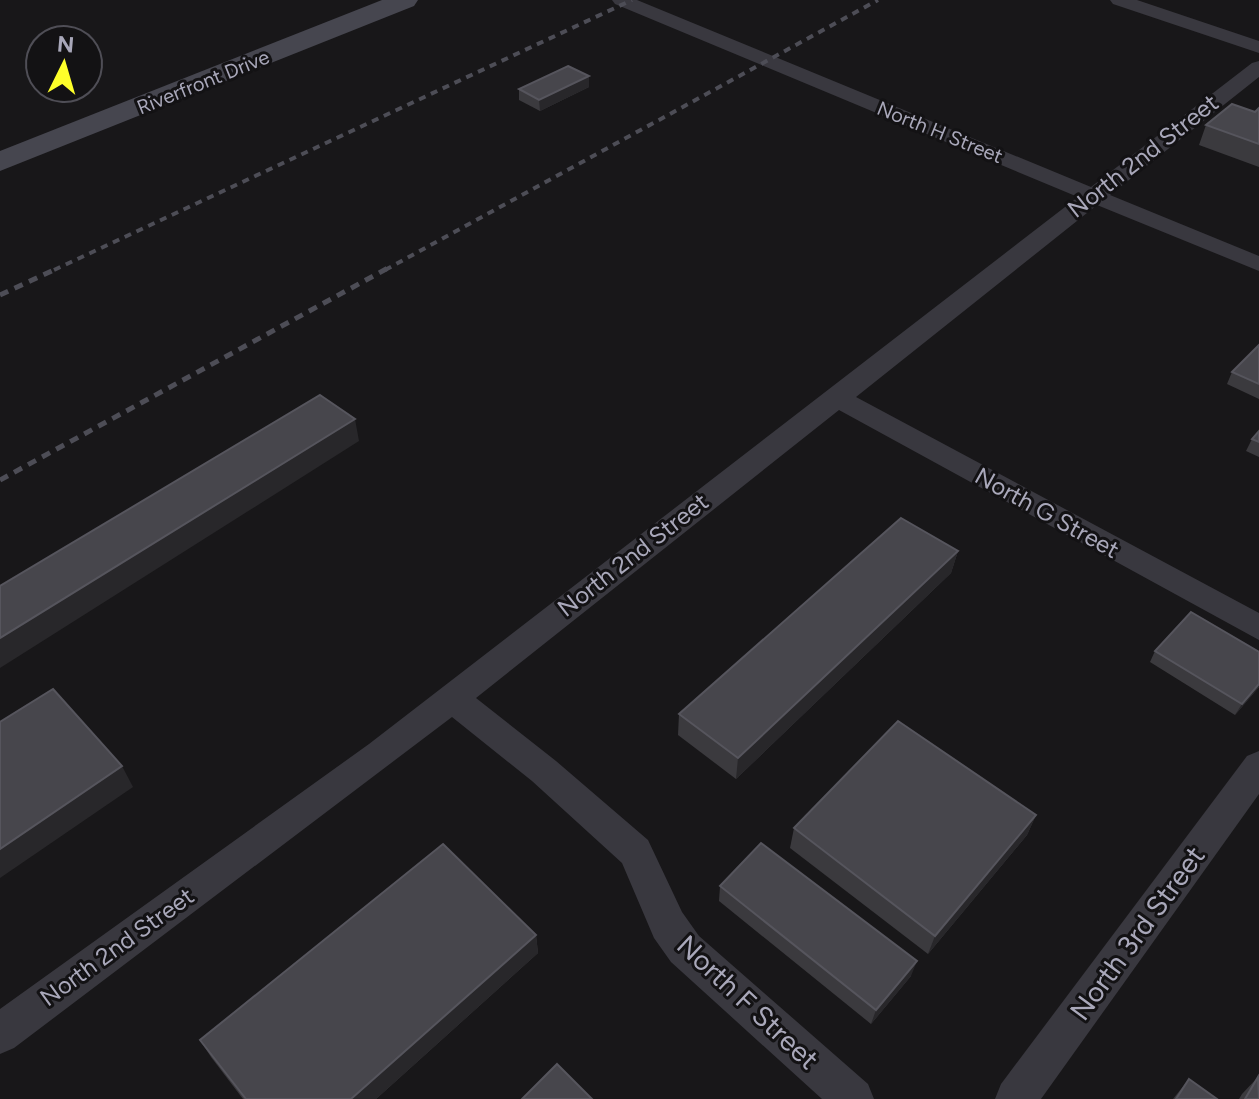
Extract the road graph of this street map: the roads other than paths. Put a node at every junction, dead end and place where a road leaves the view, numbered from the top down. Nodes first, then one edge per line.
1 (405, 0) edge
2 (621, 0) edge
3 (676, 0) edge
4 (1119, 0) edge
5 (652, 12) junction
6 (1259, 47) edge
7 (1259, 67) edge
8 (0, 162) edge
9 (1092, 195) junction
10 (1259, 264) edge
11 (835, 397) junction
12 (1259, 628) edge
13 (452, 698) junction
14 (1259, 766) edge
15 (0, 1034) edge
16 (853, 1099) edge
17 (1016, 1099) edge

1 - 8 street, Riverfront Drive
2 - 5 street, North H Street
3 - 5 street
4 - 6 street
5 - 9 street, North H Street
7 - 9 street, North 2nd Street
9 - 10 street, North H Street
9 - 11 street, North 2nd Street
11 - 12 street, North G Street
11 - 13 street, North 2nd Street
13 - 15 street, North 2nd Street
13 - 16 street, North F Street
14 - 17 street, North 3rd Street

